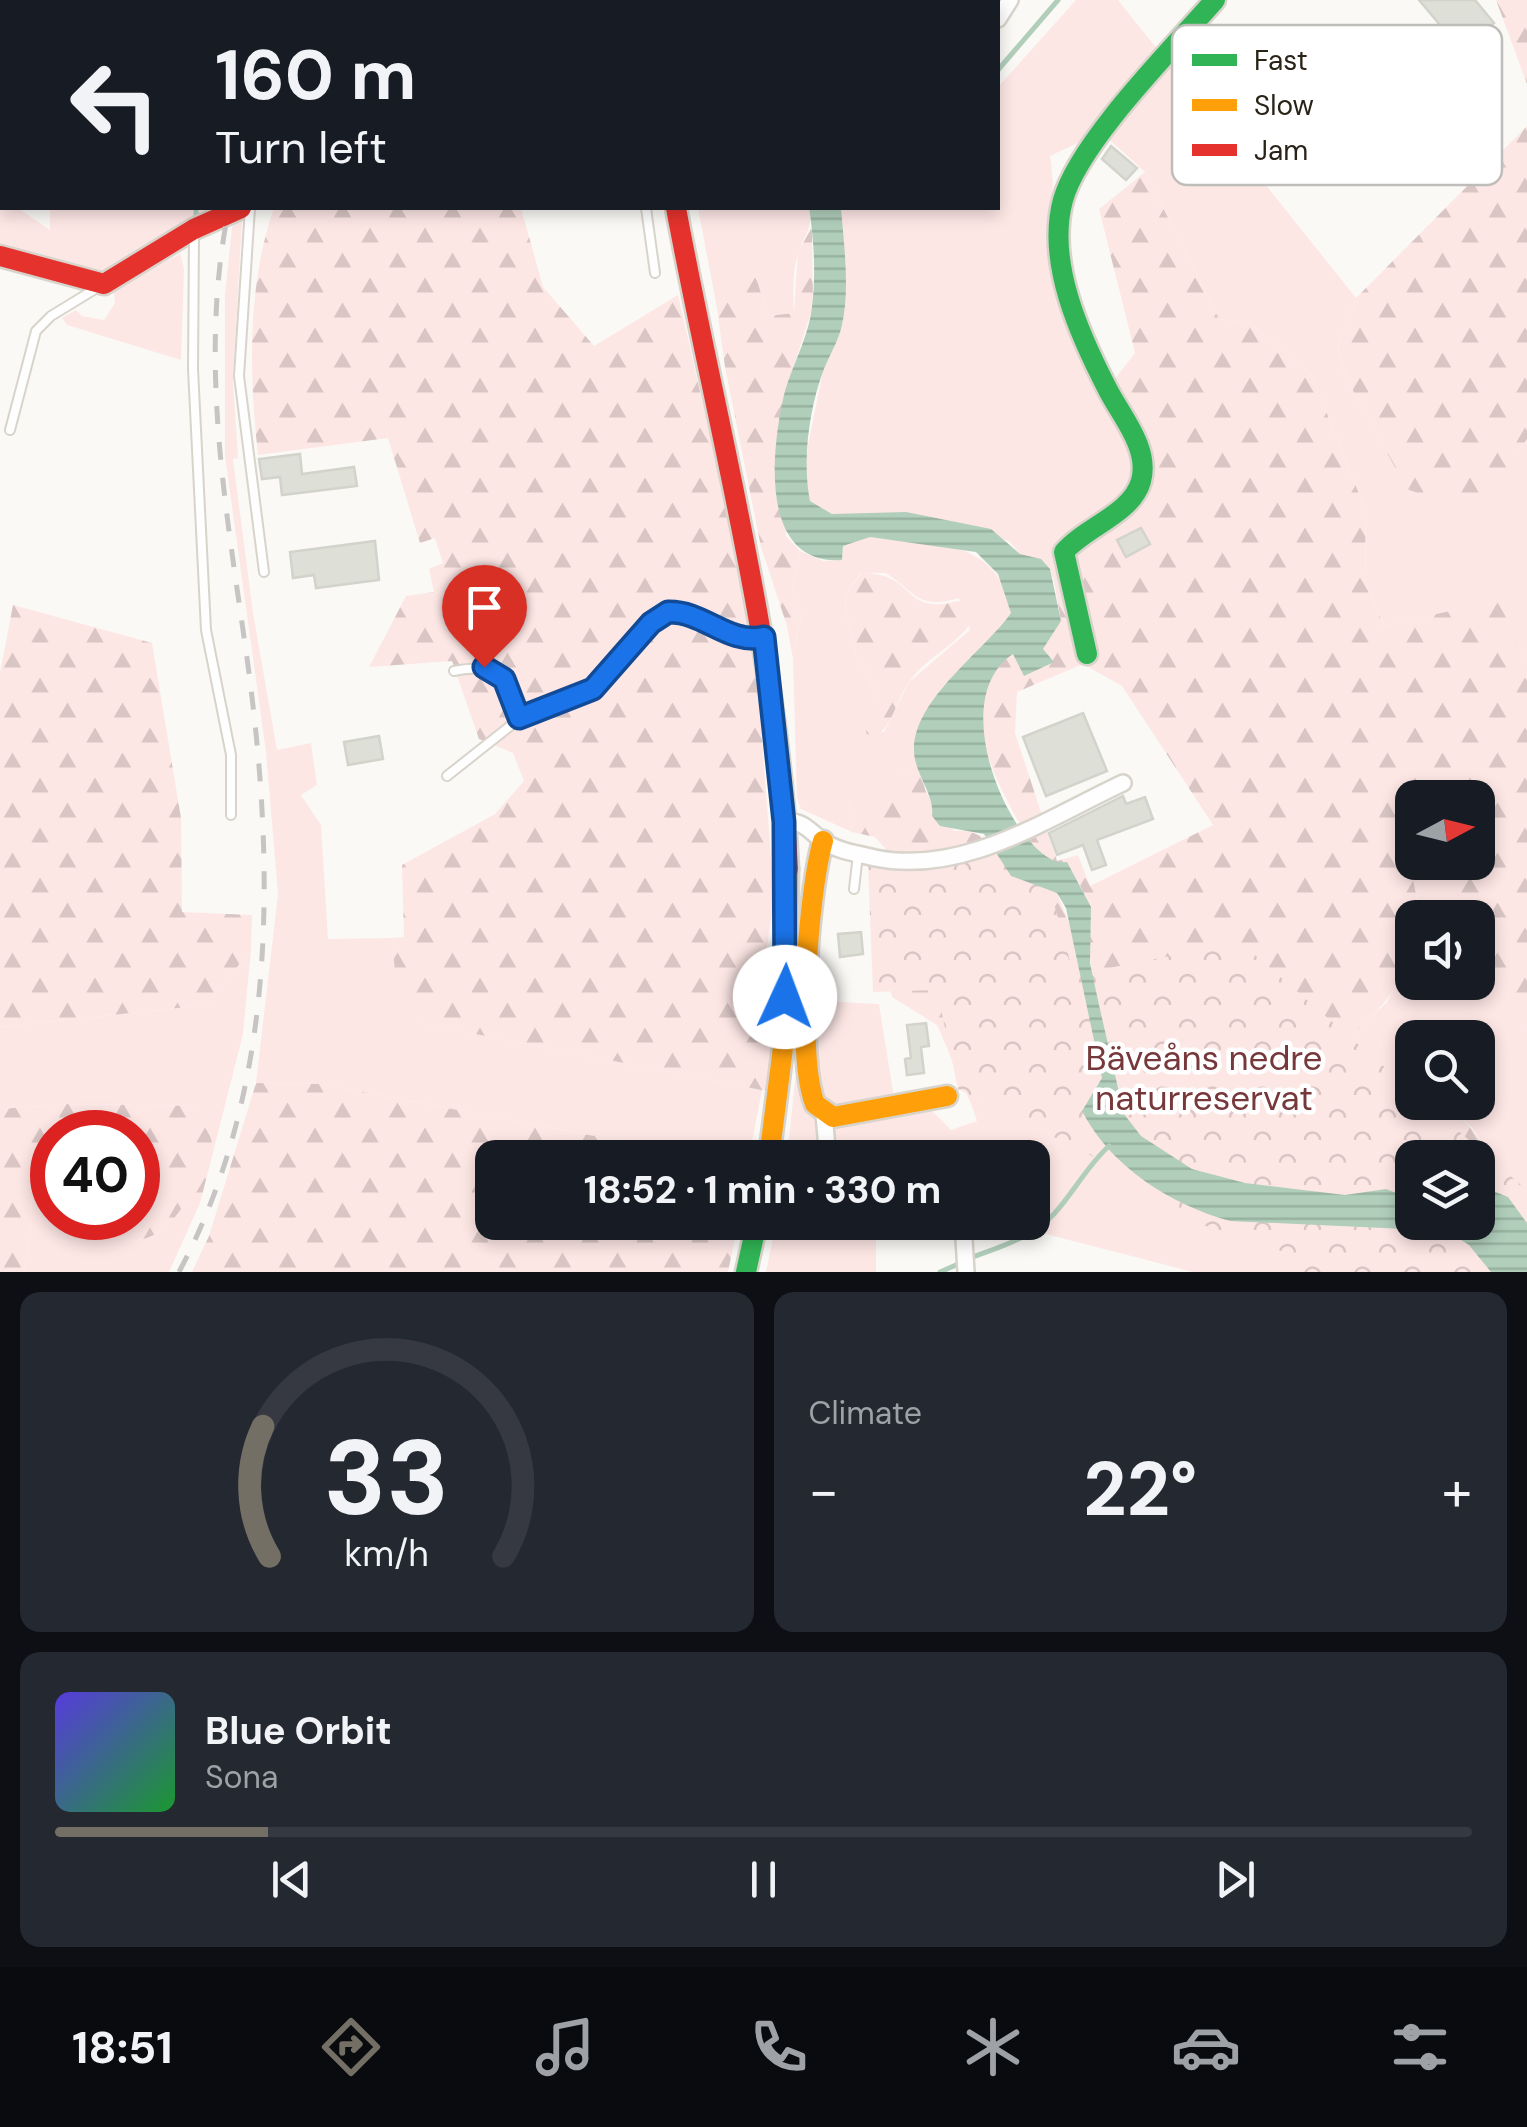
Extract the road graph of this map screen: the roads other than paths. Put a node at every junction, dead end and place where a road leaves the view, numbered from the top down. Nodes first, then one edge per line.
1 (1214, 0) edge
2 (1194, 25) edge
3 (1172, 52) edge
4 (237, 210) edge
5 (250, 210) edge
6 (646, 210) edge
7 (676, 210) edge
8 (194, 229) junction
9 (0, 256) edge
10 (655, 273) dead end
11 (104, 284) junction
12 (10, 430) dead end
13 (264, 572) dead end
14 (764, 637) junction
15 (1088, 654) dead end
16 (454, 671) dead end
17 (519, 718) junction
18 (447, 776) dead end
19 (1123, 783) dead end
20 (231, 815) dead end
21 (784, 822) junction
22 (824, 841) junction
23 (858, 854) junction
24 (854, 890) dead end
25 (947, 1096) dead end
26 (824, 1115) junction
27 (771, 1140) edge
28 (826, 1140) edge
29 (753, 1240) edge
30 (964, 1240) edge
31 (746, 1272) edge
32 (966, 1272) edge

1 - 2 street
3 - 15 street
4 - 8 street
5 - 13 lane
6 - 10 lane
7 - 14 street
8 - 11 street
8 - 20 lane
9 - 11 street
11 - 12 lane
14 - 17 lane
14 - 21 street
16 - 17 lane
17 - 18 lane
19 - 23 street
21 - 22 street
21 - 27 street
22 - 23 street
22 - 26 street
23 - 24 lane
25 - 26 street
26 - 28 street
29 - 31 street
30 - 32 street

